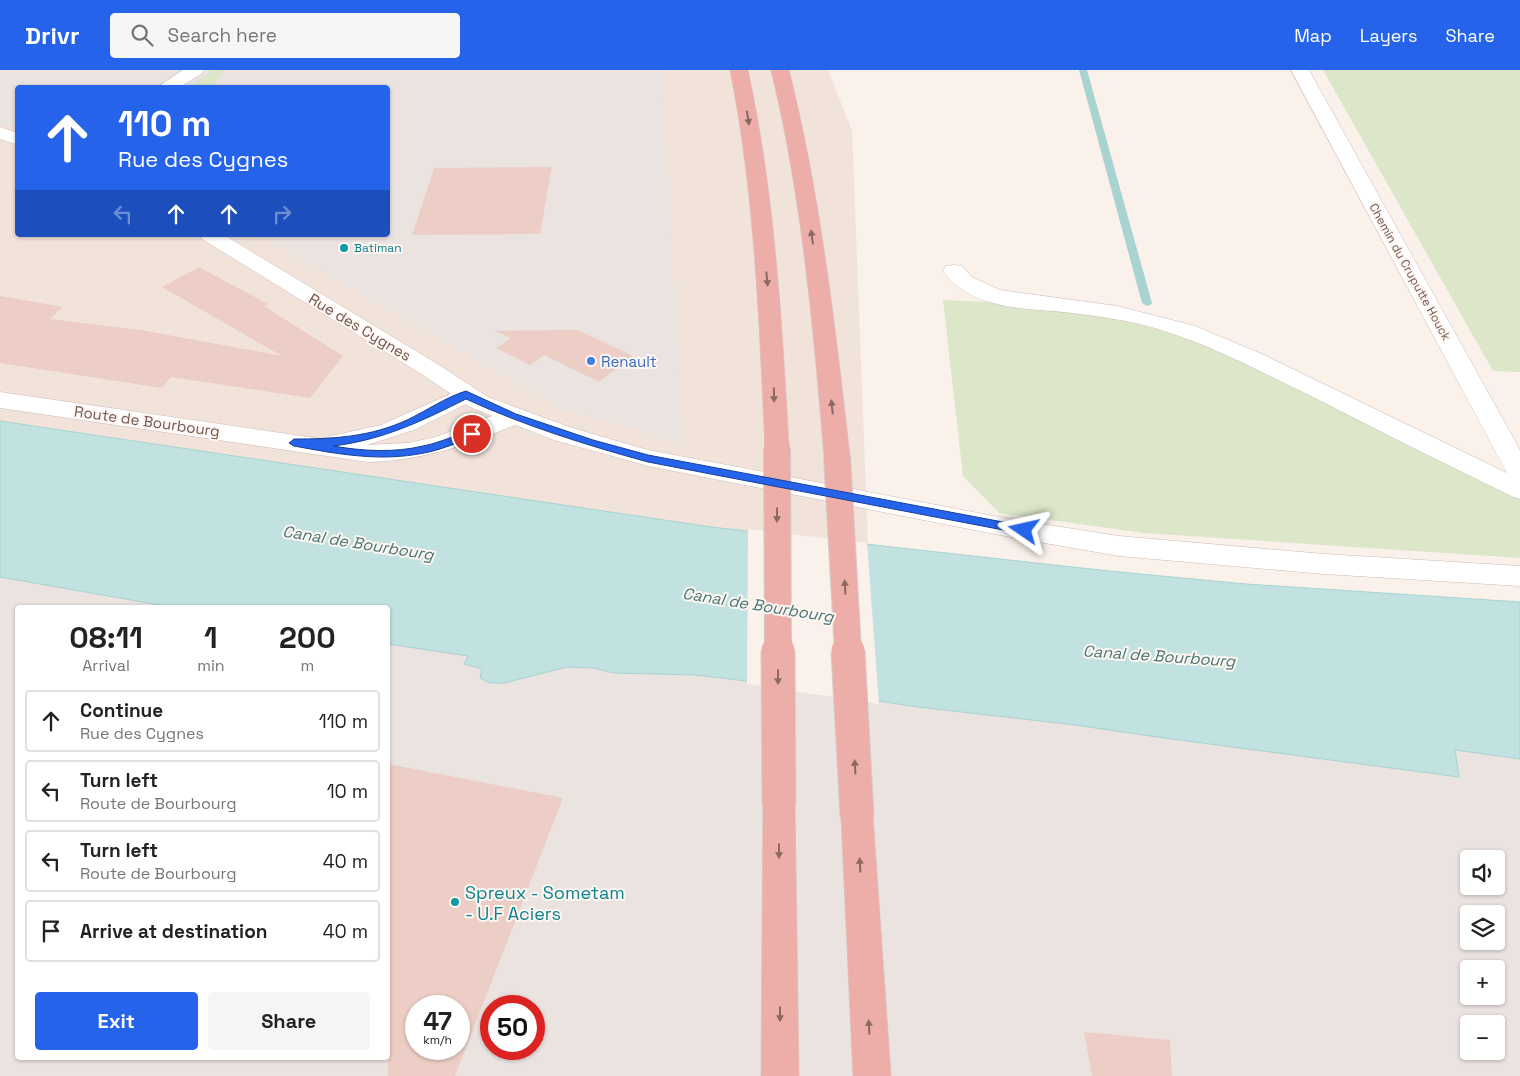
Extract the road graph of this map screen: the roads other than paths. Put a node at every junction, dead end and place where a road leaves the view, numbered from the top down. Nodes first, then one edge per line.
1 (195, 70) edge
2 (739, 70) edge
3 (780, 70) edge
4 (1300, 70) edge
5 (170, 85) edge
6 (211, 237) edge
7 (954, 271) dead end
8 (466, 395) junction
9 (0, 400) edge
10 (512, 416) junction
11 (294, 443) junction
12 (1520, 473) edge
13 (1520, 490) edge
14 (1520, 576) edge
15 (780, 1076) edge
16 (872, 1076) edge

1 - 5 street
2 -> 15 highway, bridge
16 -> 3 highway, bridge
4 - 12 street, Chemin du Cruputte Houck
6 - 8 street, Rue des Cygnes
7 - 13 street
8 - 10 street, Rue des Cygnes
8 - 11 street, Route de Bourbourg
9 - 11 street, Route de Bourbourg
10 - 11 street, Route de Bourbourg
10 - 14 street, Rue des Cygnes

